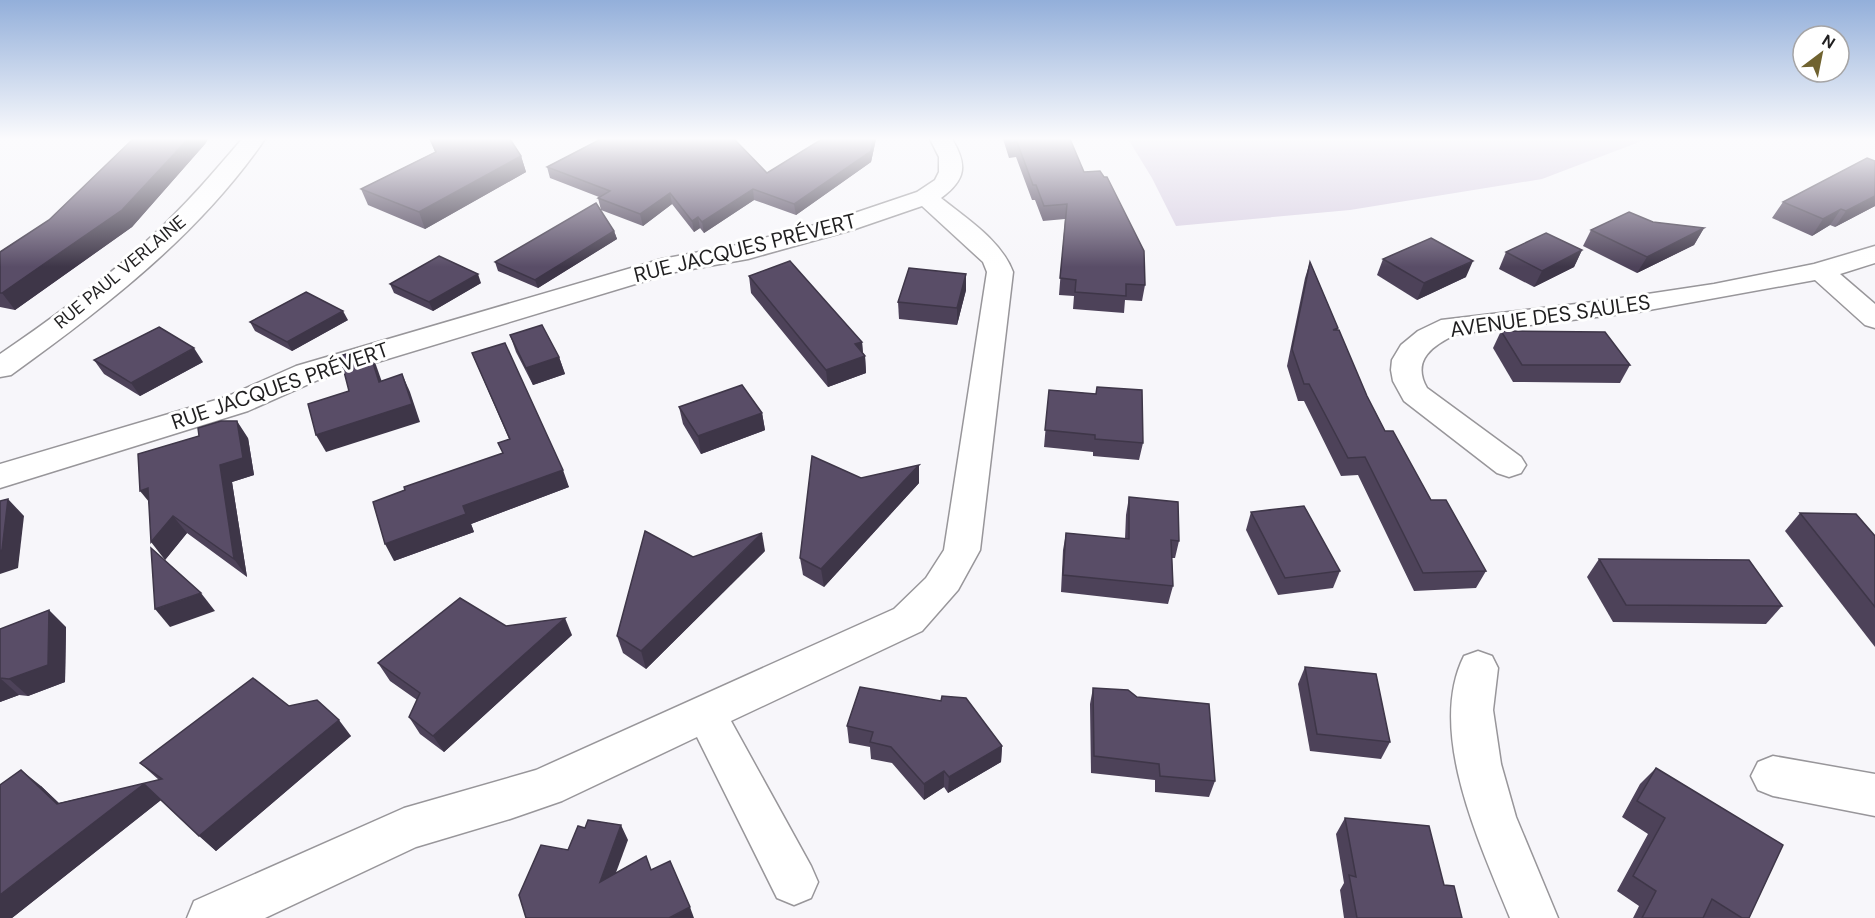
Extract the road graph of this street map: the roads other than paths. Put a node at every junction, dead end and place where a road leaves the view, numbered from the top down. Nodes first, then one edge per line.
1 (217, 182) edge
2 (945, 182) edge
3 (926, 197) junction
4 (1875, 254) edge
5 (1821, 271) junction
6 (1875, 319) edge
7 (0, 368) edge
8 (1509, 465) dead end
9 (0, 476) edge
10 (1478, 668) dead end
11 (705, 712) junction
12 (1773, 776) dead end
13 (1875, 795) edge
14 (794, 882) dead end
15 (211, 918) edge
16 (1534, 918) edge

1 - 7 street, RUE PAUL VERLAINE
2 - 3 street
3 - 9 street, RUE JACQUES PRÉVERT
3 - 11 street
4 - 5 street, AVENUE DES SAULES
5 - 6 street
5 - 8 street, AVENUE DES SAULES
10 - 16 street
11 - 14 street
11 - 15 street
12 - 13 street

